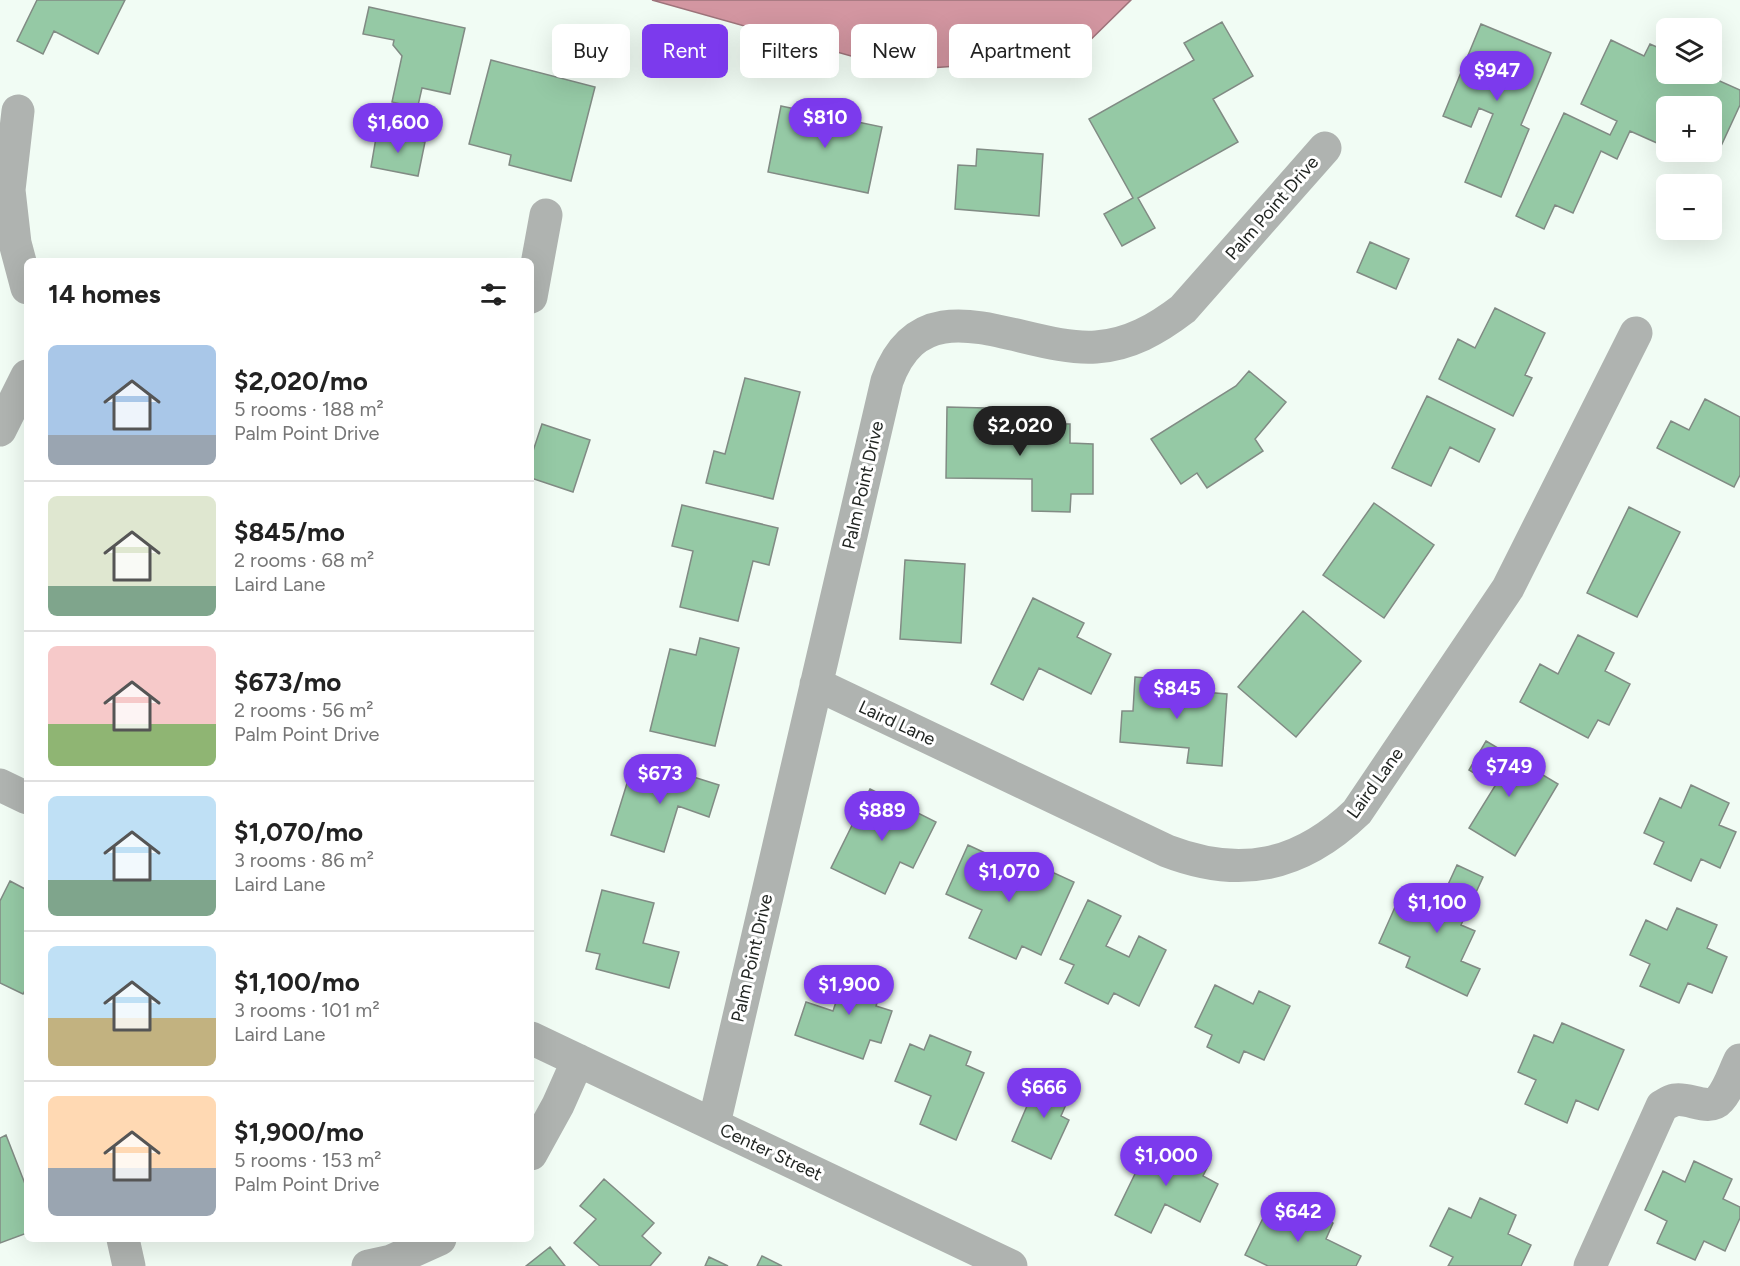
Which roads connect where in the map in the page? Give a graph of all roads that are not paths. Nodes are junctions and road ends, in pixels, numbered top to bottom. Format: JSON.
{"nodes":[{"id":1,"x":18,"y":111,"type":"dead end"},
{"id":2,"x":1325,"y":148,"type":"dead end"},
{"id":3,"x":546,"y":215,"type":"dead end"},
{"id":4,"x":24,"y":277,"type":"edge"},
{"id":5,"x":534,"y":281,"type":"edge"},
{"id":6,"x":1636,"y":333,"type":"dead end"},
{"id":7,"x":24,"y":382,"type":"edge"},
{"id":8,"x":0,"y":430,"type":"edge"},
{"id":9,"x":816,"y":684,"type":"junction"},
{"id":10,"x":0,"y":785,"type":"edge"},
{"id":11,"x":24,"y":797,"type":"edge"},
{"id":12,"x":534,"y":1039,"type":"edge"},
{"id":13,"x":578,"y":1060,"type":"junction"},
{"id":14,"x":1740,"y":1060,"type":"edge"},
{"id":15,"x":714,"y":1124,"type":"junction"},
{"id":16,"x":534,"y":1149,"type":"edge"},
{"id":17,"x":124,"y":1242,"type":"edge"},
{"id":18,"x":433,"y":1242,"type":"edge"},
{"id":19,"x":129,"y":1266,"type":"edge"},
{"id":20,"x":368,"y":1266,"type":"edge"},
{"id":21,"x":1011,"y":1266,"type":"edge"},
{"id":22,"x":1590,"y":1266,"type":"edge"}],
"edges":[{"from":1,"to":4,"type":"street"},
{"from":2,"to":9,"type":"street","name":"Palm Point Drive"},
{"from":3,"to":5,"type":"street"},
{"from":6,"to":9,"type":"street","name":"Laird Lane"},
{"from":7,"to":8,"type":"street"},
{"from":9,"to":15,"type":"street","name":"Palm Point Drive"},
{"from":10,"to":11,"type":"street"},
{"from":12,"to":13,"type":"street","name":"Center Street"},
{"from":13,"to":15,"type":"street","name":"Center Street"},
{"from":13,"to":16,"type":"street"},
{"from":14,"to":22,"type":"street"},
{"from":15,"to":21,"type":"street","name":"Center Street"},
{"from":17,"to":19,"type":"street"},
{"from":18,"to":20,"type":"street"}]}
